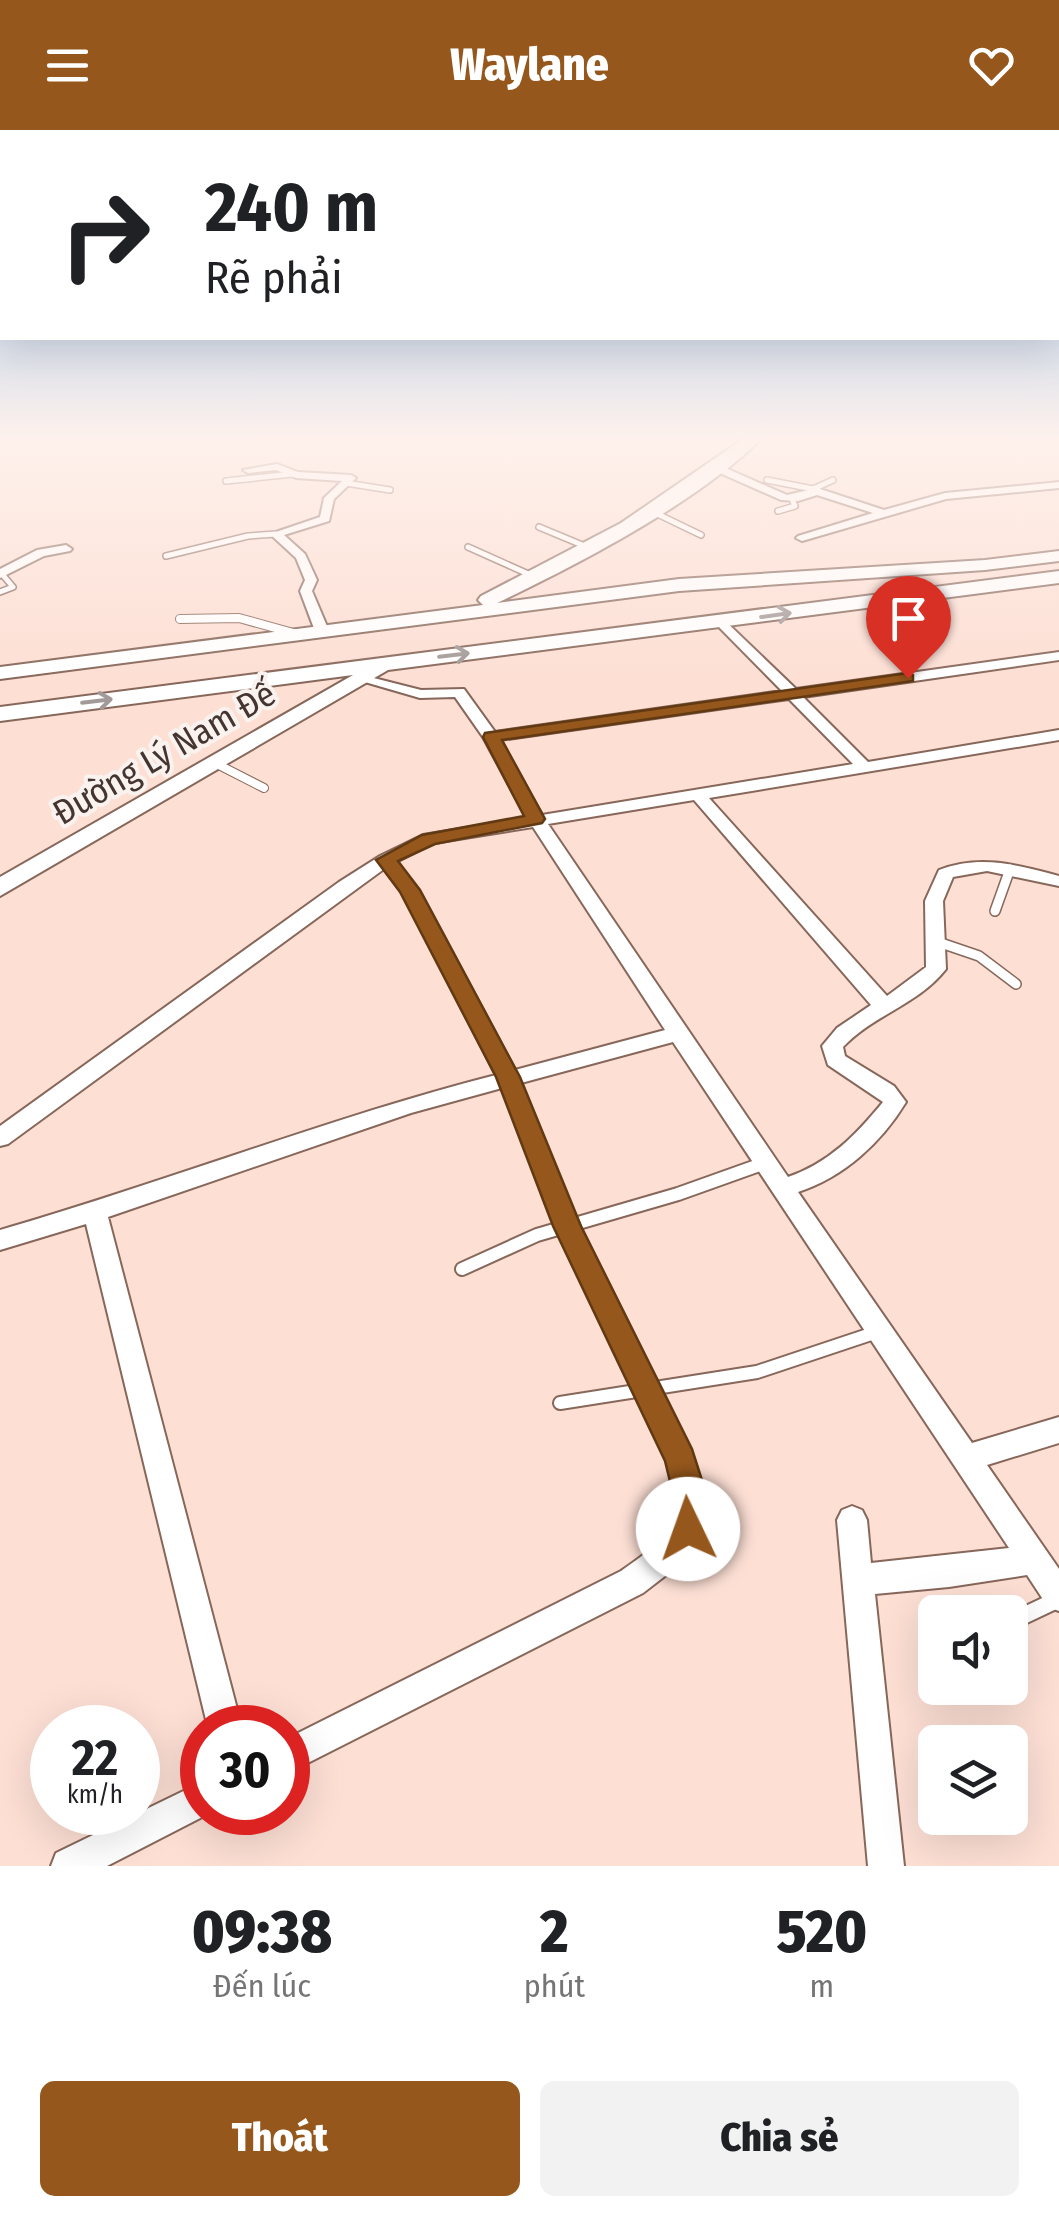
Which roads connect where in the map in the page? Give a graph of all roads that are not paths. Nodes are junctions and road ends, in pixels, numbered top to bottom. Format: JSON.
{"nodes":[{"id":1,"x":325,"y":518,"type":"edge"},
{"id":2,"x":639,"y":518,"type":"edge"},
{"id":3,"x":666,"y":518,"type":"edge"},
{"id":4,"x":871,"y":518,"type":"edge"},
{"id":5,"x":539,"y":527,"type":"dead end"},
{"id":6,"x":276,"y":534,"type":"junction"},
{"id":7,"x":702,"y":535,"type":"dead end"},
{"id":8,"x":802,"y":538,"type":"dead end"},
{"id":9,"x":468,"y":547,"type":"dead end"},
{"id":10,"x":66,"y":549,"type":"dead end"},
{"id":11,"x":166,"y":556,"type":"dead end"},
{"id":12,"x":1059,"y":556,"type":"edge"},
{"id":13,"x":580,"y":564,"type":"junction"},
{"id":14,"x":1,"y":574,"type":"edge"},
{"id":15,"x":1059,"y":577,"type":"edge"},
{"id":16,"x":537,"y":578,"type":"junction"},
{"id":17,"x":703,"y":583,"type":"junction"},
{"id":18,"x":0,"y":592,"type":"edge"},
{"id":19,"x":625,"y":592,"type":"junction"},
{"id":20,"x":458,"y":614,"type":"junction"},
{"id":21,"x":180,"y":619,"type":"dead end"},
{"id":22,"x":732,"y":620,"type":"junction"},
{"id":23,"x":322,"y":631,"type":"junction"},
{"id":24,"x":298,"y":634,"type":"junction"},
{"id":25,"x":230,"y":643,"type":"junction"},
{"id":26,"x":1059,"y":656,"type":"edge"},
{"id":27,"x":390,"y":663,"type":"junction"},
{"id":28,"x":0,"y":673,"type":"edge"},
{"id":29,"x":280,"y":677,"type":"junction"},
{"id":30,"x":362,"y":677,"type":"junction"},
{"id":31,"x":242,"y":682,"type":"junction"},
{"id":32,"x":794,"y":694,"type":"junction"},
{"id":33,"x":310,"y":710,"type":"junction"},
{"id":34,"x":0,"y":714,"type":"edge"},
{"id":35,"x":1059,"y":735,"type":"edge"},
{"id":36,"x":491,"y":737,"type":"junction"},
{"id":37,"x":216,"y":763,"type":"junction"},
{"id":38,"x":862,"y":765,"type":"junction"},
{"id":39,"x":264,"y":788,"type":"dead end"},
{"id":40,"x":696,"y":793,"type":"junction"},
{"id":41,"x":536,"y":819,"type":"junction"},
{"id":42,"x":386,"y":860,"type":"junction"},
{"id":43,"x":1010,"y":869,"type":"junction"},
{"id":44,"x":1059,"y":881,"type":"edge"},
{"id":45,"x":0,"y":888,"type":"edge"},
{"id":46,"x":995,"y":912,"type":"dead end"},
{"id":47,"x":935,"y":942,"type":"junction"},
{"id":48,"x":1016,"y":984,"type":"dead end"},
{"id":49,"x":882,"y":1004,"type":"junction"},
{"id":50,"x":678,"y":1034,"type":"junction"},
{"id":51,"x":508,"y":1077,"type":"junction"},
{"id":52,"x":0,"y":1138,"type":"edge"},
{"id":53,"x":765,"y":1163,"type":"junction"},
{"id":54,"x":783,"y":1188,"type":"junction"},
{"id":55,"x":95,"y":1212,"type":"junction"},
{"id":56,"x":567,"y":1226,"type":"junction"},
{"id":57,"x":0,"y":1240,"type":"edge"},
{"id":58,"x":462,"y":1269,"type":"dead end"},
{"id":59,"x":880,"y":1331,"type":"junction"},
{"id":60,"x":646,"y":1389,"type":"junction"},
{"id":61,"x":560,"y":1402,"type":"dead end"},
{"id":62,"x":1059,"y":1430,"type":"edge"},
{"id":63,"x":967,"y":1458,"type":"junction"},
{"id":64,"x":852,"y":1520,"type":"dead end"},
{"id":65,"x":1034,"y":1559,"type":"junction"},
{"id":66,"x":857,"y":1580,"type":"junction"},
{"id":67,"x":1059,"y":1598,"type":"edge"},
{"id":68,"x":1028,"y":1614,"type":"edge"},
{"id":69,"x":219,"y":1705,"type":"edge"},
{"id":70,"x":310,"y":1745,"type":"edge"},
{"id":71,"x":180,"y":1810,"type":"edge"},
{"id":72,"x":70,"y":1866,"type":"edge"},
{"id":73,"x":886,"y":1866,"type":"edge"}],
"edges":[{"from":1,"to":6,"type":"street"},
{"from":2,"to":13,"type":"street"},
{"from":3,"to":7,"type":"lane"},
{"from":4,"to":8,"type":"street"},
{"from":5,"to":13,"type":"lane"},
{"from":6,"to":11,"type":"lane"},
{"from":6,"to":23,"type":"street"},
{"from":9,"to":16,"type":"lane"},
{"from":10,"to":14,"type":"street"},
{"from":12,"to":17,"type":"street"},
{"from":13,"to":16,"type":"street"},
{"from":13,"to":19,"type":"street"},
{"from":14,"to":18,"type":"lane"},
{"from":22,"to":15,"type":"street","one_way":true},
{"from":16,"to":20,"type":"street"},
{"from":17,"to":19,"type":"street"},
{"from":17,"to":22,"type":"street"},
{"from":19,"to":20,"type":"street"},
{"from":20,"to":23,"type":"street"},
{"from":21,"to":24,"type":"lane"},
{"from":27,"to":22,"type":"street","one_way":true},
{"from":22,"to":32,"type":"street"},
{"from":23,"to":24,"type":"street"},
{"from":24,"to":25,"type":"street"},
{"from":25,"to":28,"type":"street"},
{"from":25,"to":31,"type":"street"},
{"from":26,"to":32,"type":"street"},
{"from":27,"to":29,"type":"street"},
{"from":27,"to":30,"type":"street","name":"Đường Lý Nam Đế"},
{"from":29,"to":31,"type":"street"},
{"from":29,"to":33,"type":"street","name":"Đường Lý Nam Đế"},
{"from":30,"to":33,"type":"street","name":"Đường Lý Nam Đế"},
{"from":30,"to":36,"type":"street"},
{"from":34,"to":31,"type":"street","one_way":true},
{"from":32,"to":36,"type":"street"},
{"from":32,"to":38,"type":"street"},
{"from":33,"to":37,"type":"street","name":"Đường Lý Nam Đế"},
{"from":35,"to":38,"type":"street"},
{"from":36,"to":41,"type":"street"},
{"from":37,"to":39,"type":"lane"},
{"from":37,"to":45,"type":"street","name":"Đường Lý Nam Đế"},
{"from":38,"to":40,"type":"street"},
{"from":40,"to":41,"type":"street"},
{"from":40,"to":49,"type":"street"},
{"from":41,"to":42,"type":"street"},
{"from":41,"to":50,"type":"street"},
{"from":42,"to":51,"type":"street"},
{"from":42,"to":52,"type":"street"},
{"from":43,"to":44,"type":"street"},
{"from":43,"to":46,"type":"lane"},
{"from":43,"to":47,"type":"street"},
{"from":47,"to":48,"type":"lane"},
{"from":47,"to":49,"type":"street"},
{"from":49,"to":54,"type":"street"},
{"from":50,"to":51,"type":"street"},
{"from":50,"to":53,"type":"street"},
{"from":51,"to":55,"type":"street"},
{"from":51,"to":56,"type":"street"},
{"from":53,"to":54,"type":"street"},
{"from":53,"to":56,"type":"lane"},
{"from":54,"to":59,"type":"street"},
{"from":55,"to":57,"type":"street"},
{"from":55,"to":69,"type":"street"},
{"from":56,"to":58,"type":"lane"},
{"from":56,"to":60,"type":"street"},
{"from":59,"to":60,"type":"lane"},
{"from":59,"to":63,"type":"street"},
{"from":60,"to":61,"type":"lane"},
{"from":60,"to":70,"type":"street"},
{"from":62,"to":63,"type":"street"},
{"from":63,"to":65,"type":"street"},
{"from":64,"to":66,"type":"street"},
{"from":65,"to":66,"type":"street"},
{"from":65,"to":67,"type":"street"},
{"from":66,"to":73,"type":"street"},
{"from":67,"to":68,"type":"lane"},
{"from":71,"to":72,"type":"street"}]}
